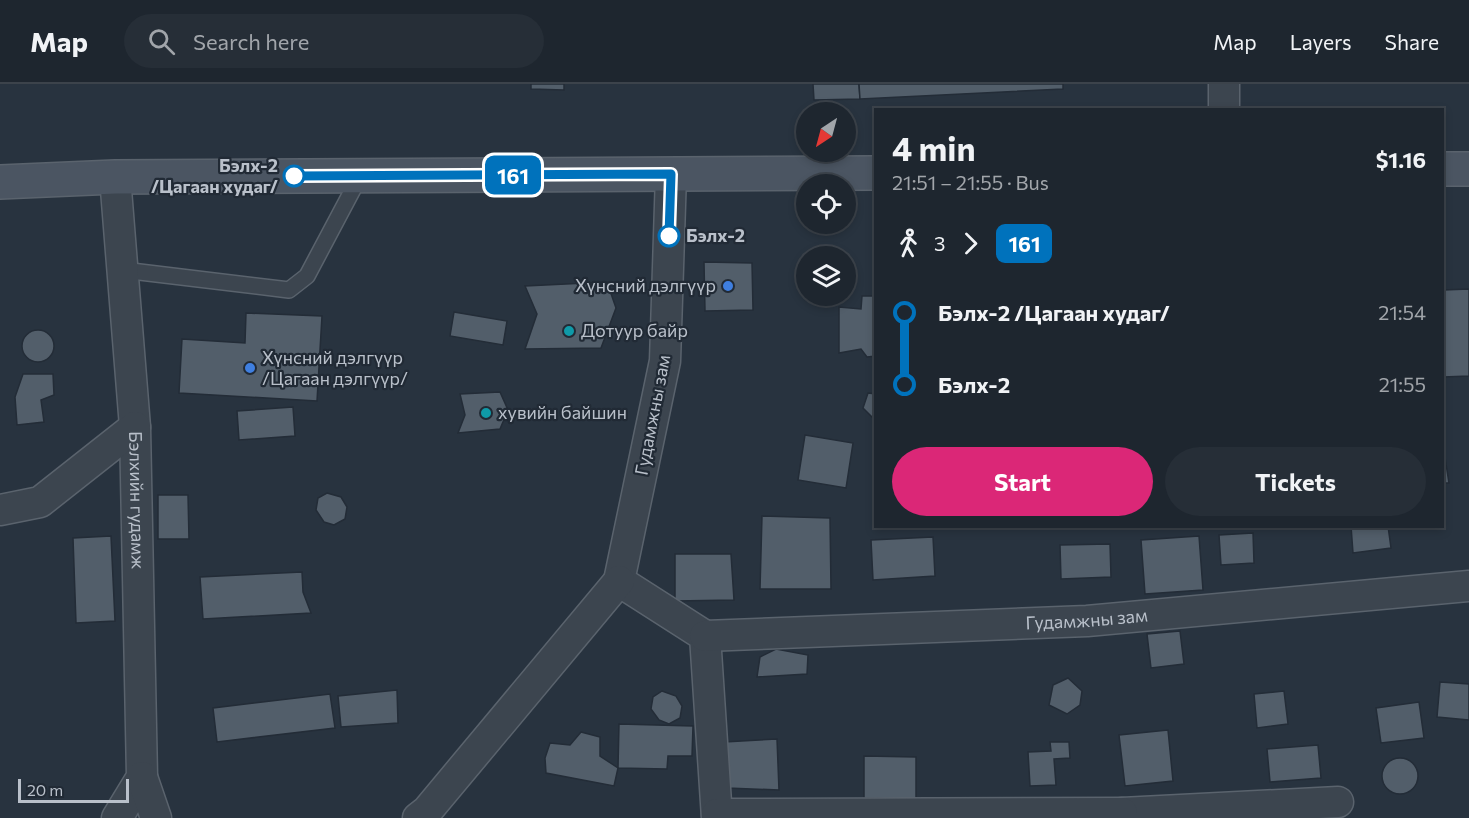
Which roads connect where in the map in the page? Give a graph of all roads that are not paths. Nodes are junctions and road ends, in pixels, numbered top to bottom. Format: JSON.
{"nodes":[{"id":1,"x":1224,"y":84,"type":"edge"},
{"id":2,"x":1224,"y":108,"type":"edge"},
{"id":3,"x":1444,"y":169,"type":"edge"},
{"id":4,"x":1469,"y":169,"type":"edge"},
{"id":5,"x":874,"y":173,"type":"edge"},
{"id":6,"x":671,"y":174,"type":"junction"},
{"id":7,"x":360,"y":176,"type":"junction"},
{"id":8,"x":116,"y":177,"type":"junction"},
{"id":9,"x":0,"y":182,"type":"edge"},
{"id":10,"x":123,"y":270,"type":"junction"},
{"id":11,"x":135,"y":427,"type":"junction"},
{"id":12,"x":0,"y":510,"type":"edge"},
{"id":13,"x":619,"y":582,"type":"junction"},
{"id":14,"x":1469,"y":586,"type":"edge"},
{"id":15,"x":705,"y":636,"type":"junction"},
{"id":16,"x":142,"y":777,"type":"junction"},
{"id":17,"x":1338,"y":802,"type":"dead end"},
{"id":18,"x":717,"y":816,"type":"edge"},
{"id":19,"x":1122,"y":816,"type":"edge"},
{"id":20,"x":117,"y":818,"type":"edge"},
{"id":21,"x":156,"y":818,"type":"edge"},
{"id":22,"x":418,"y":818,"type":"edge"}],
"edges":[{"from":1,"to":2,"type":"street"},
{"from":3,"to":4,"type":"main road"},
{"from":5,"to":6,"type":"main road"},
{"from":6,"to":7,"type":"main road"},
{"from":6,"to":13,"type":"street","name":"Гудамжны зам"},
{"from":7,"to":8,"type":"main road"},
{"from":7,"to":10,"type":"lane"},
{"from":8,"to":9,"type":"main road"},
{"from":8,"to":10,"type":"street","name":"Бэлхийн гудамж"},
{"from":10,"to":11,"type":"street","name":"Бэлхийн гудамж"},
{"from":11,"to":12,"type":"street"},
{"from":11,"to":16,"type":"street","name":"Бэлхийн гудамж"},
{"from":13,"to":15,"type":"street"},
{"from":13,"to":22,"type":"street","name":"Гудамжны зам"},
{"from":14,"to":15,"type":"street","name":"Гудамжны зам"},
{"from":15,"to":18,"type":"street"},
{"from":16,"to":20,"type":"street"},
{"from":16,"to":21,"type":"street"},
{"from":17,"to":19,"type":"street"},
{"from":18,"to":19,"type":"street"}]}
